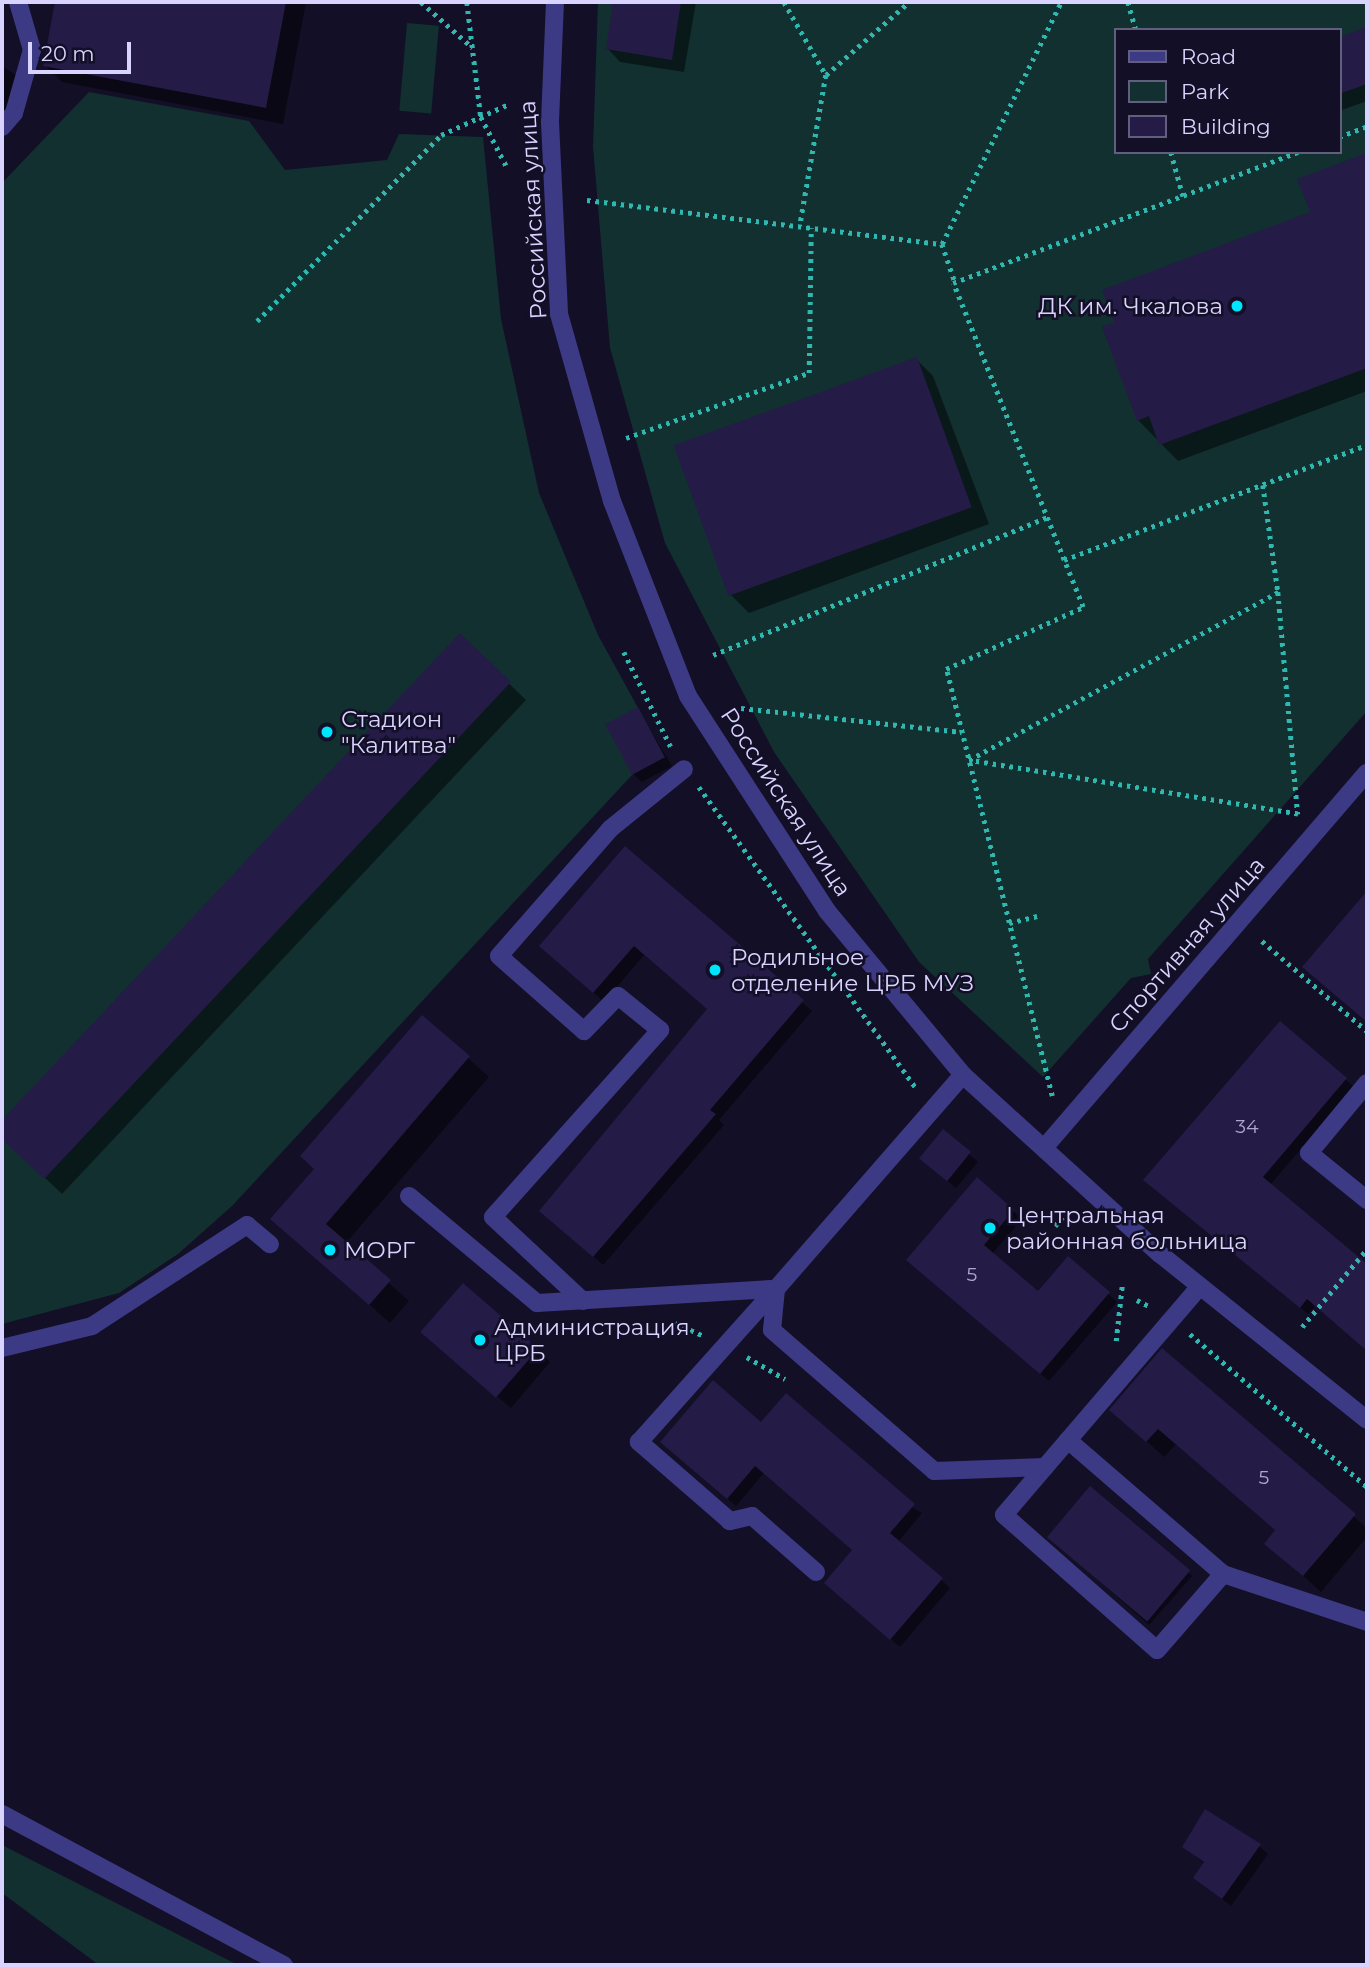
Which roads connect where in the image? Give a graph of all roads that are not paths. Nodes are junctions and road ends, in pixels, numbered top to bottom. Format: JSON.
{"nodes":[{"id":1,"x":18,"y":2,"type":"edge"},
{"id":2,"x":555,"y":2,"type":"edge"},
{"id":3,"x":2,"y":127,"type":"edge"},
{"id":4,"x":684,"y":769,"type":"road end"},
{"id":5,"x":1367,"y":773,"type":"edge"},
{"id":6,"x":962,"y":1075,"type":"junction"},
{"id":7,"x":1367,"y":1083,"type":"edge"},
{"id":8,"x":1044,"y":1148,"type":"junction"},
{"id":9,"x":409,"y":1196,"type":"dead end"},
{"id":10,"x":1367,"y":1200,"type":"edge"},
{"id":11,"x":270,"y":1244,"type":"dead end"},
{"id":12,"x":1200,"y":1286,"type":"junction"},
{"id":13,"x":776,"y":1289,"type":"junction"},
{"id":14,"x":583,"y":1301,"type":"junction"},
{"id":15,"x":2,"y":1348,"type":"edge"},
{"id":16,"x":1367,"y":1420,"type":"edge"},
{"id":17,"x":1068,"y":1440,"type":"junction"},
{"id":18,"x":1045,"y":1467,"type":"junction"},
{"id":19,"x":816,"y":1572,"type":"dead end"},
{"id":20,"x":1223,"y":1574,"type":"junction"},
{"id":21,"x":1367,"y":1622,"type":"edge"},
{"id":22,"x":2,"y":1814,"type":"edge"},
{"id":23,"x":284,"y":1965,"type":"edge"}],
"edges":[{"from":1,"to":3,"type":"street"},
{"from":2,"to":6,"type":"street","name":"Российская улица"},
{"from":4,"to":14,"type":"street"},
{"from":5,"to":8,"type":"street","name":"Спортивная улица"},
{"from":6,"to":8,"type":"street","name":"Российская улица"},
{"from":6,"to":13,"type":"street"},
{"from":7,"to":10,"type":"street"},
{"from":8,"to":12,"type":"street","name":"Российская улица"},
{"from":9,"to":14,"type":"street"},
{"from":11,"to":15,"type":"street"},
{"from":12,"to":16,"type":"street","name":"Российская улица"},
{"from":12,"to":17,"type":"street"},
{"from":13,"to":14,"type":"street"},
{"from":13,"to":18,"type":"street"},
{"from":13,"to":19,"type":"street"},
{"from":17,"to":18,"type":"street"},
{"from":17,"to":20,"type":"street"},
{"from":18,"to":20,"type":"street"},
{"from":20,"to":21,"type":"street"},
{"from":22,"to":23,"type":"street"}]}
